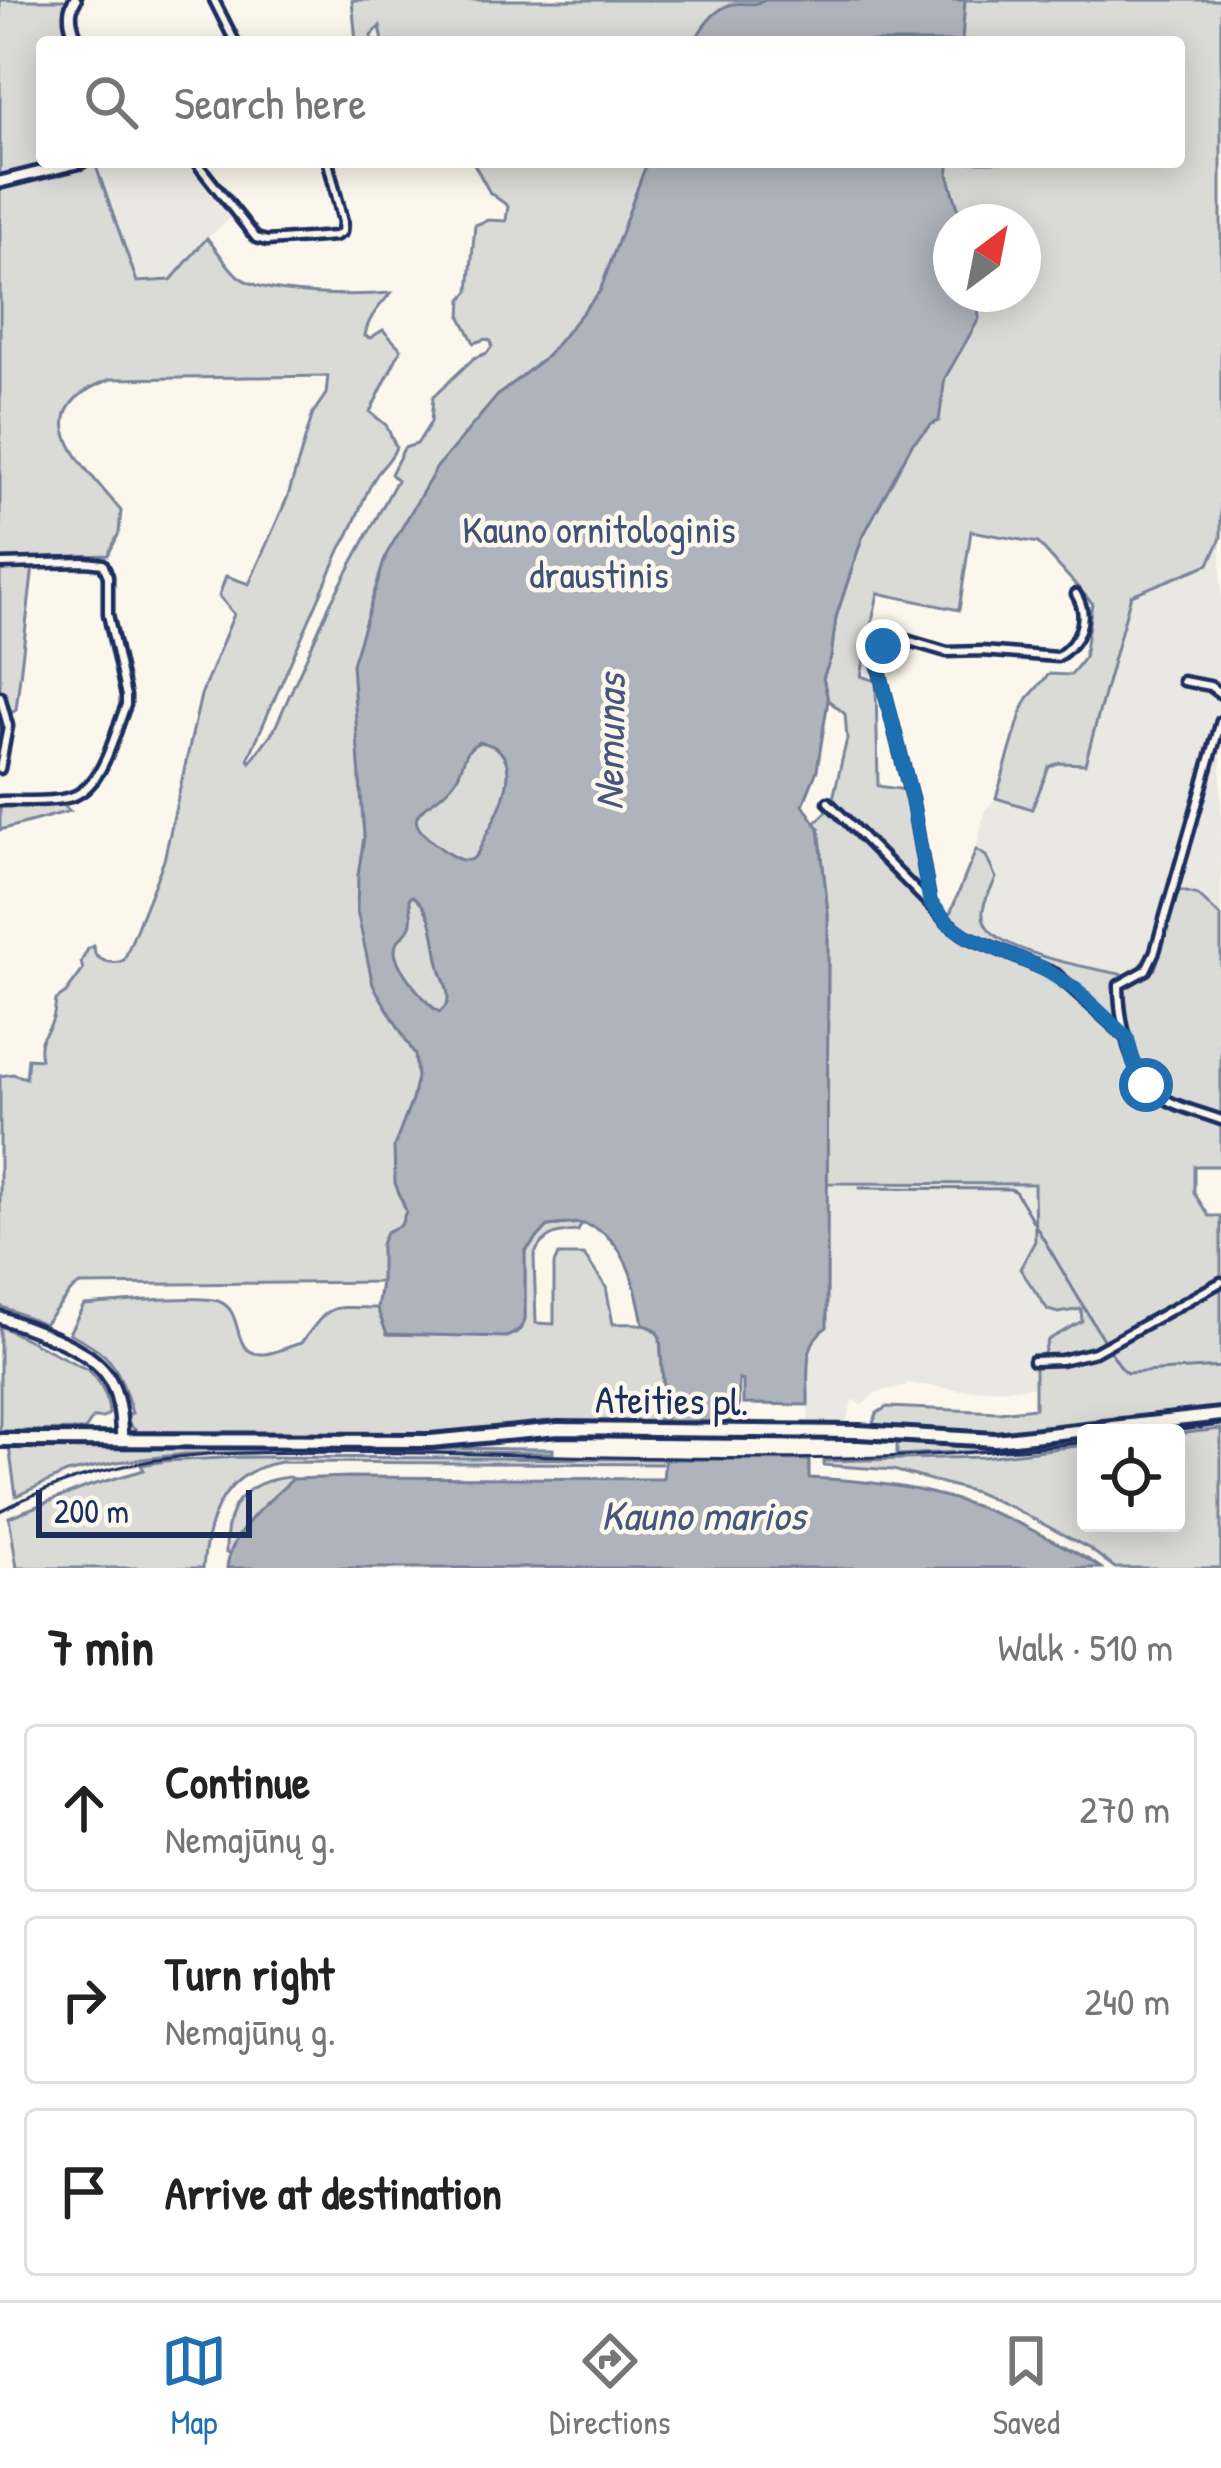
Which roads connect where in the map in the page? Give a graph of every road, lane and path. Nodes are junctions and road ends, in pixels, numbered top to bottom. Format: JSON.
{"nodes":[{"id":1,"x":214,"y":0,"type":"edge"},
{"id":2,"x":72,"y":5,"type":"edge"},
{"id":3,"x":76,"y":36,"type":"edge"},
{"id":4,"x":232,"y":36,"type":"edge"},
{"id":5,"x":57,"y":168,"type":"edge"},
{"id":6,"x":201,"y":168,"type":"edge"},
{"id":7,"x":330,"y":168,"type":"edge"},
{"id":8,"x":0,"y":182,"type":"edge"},
{"id":9,"x":0,"y":563,"type":"edge"},
{"id":10,"x":1076,"y":594,"type":"dead end"},
{"id":11,"x":1183,"y":681,"type":"dead end"},
{"id":12,"x":1221,"y":694,"type":"edge"},
{"id":13,"x":0,"y":696,"type":"edge"},
{"id":14,"x":1221,"y":721,"type":"edge"},
{"id":15,"x":0,"y":769,"type":"edge"},
{"id":16,"x":0,"y":801,"type":"edge"},
{"id":17,"x":828,"y":802,"type":"dead end"},
{"id":18,"x":930,"y":902,"type":"junction"},
{"id":19,"x":1127,"y":1038,"type":"junction"},
{"id":20,"x":1221,"y":1120,"type":"edge"},
{"id":21,"x":1221,"y":1282,"type":"edge"},
{"id":22,"x":0,"y":1317,"type":"edge"},
{"id":23,"x":1033,"y":1360,"type":"dead end"},
{"id":24,"x":1221,"y":1415,"type":"edge"},
{"id":25,"x":0,"y":1440,"type":"edge"},
{"id":26,"x":122,"y":1440,"type":"junction"}],
"edges":[{"from":1,"to":4,"type":"street"},
{"from":2,"to":3,"type":"main road"},
{"from":5,"to":8,"type":"main road"},
{"from":6,"to":7,"type":"street"},
{"from":9,"to":16,"type":"street"},
{"from":10,"to":18,"type":"street"},
{"from":11,"to":12,"type":"street"},
{"from":13,"to":15,"type":"street"},
{"from":14,"to":19,"type":"street"},
{"from":17,"to":18,"type":"street"},
{"from":18,"to":19,"type":"street"},
{"from":19,"to":20,"type":"street"},
{"from":21,"to":23,"type":"street"},
{"from":22,"to":26,"type":"main road"},
{"from":24,"to":26,"type":"main road","name":"Ateities pl."},
{"from":25,"to":26,"type":"main road","name":"Ateities pl."}]}
